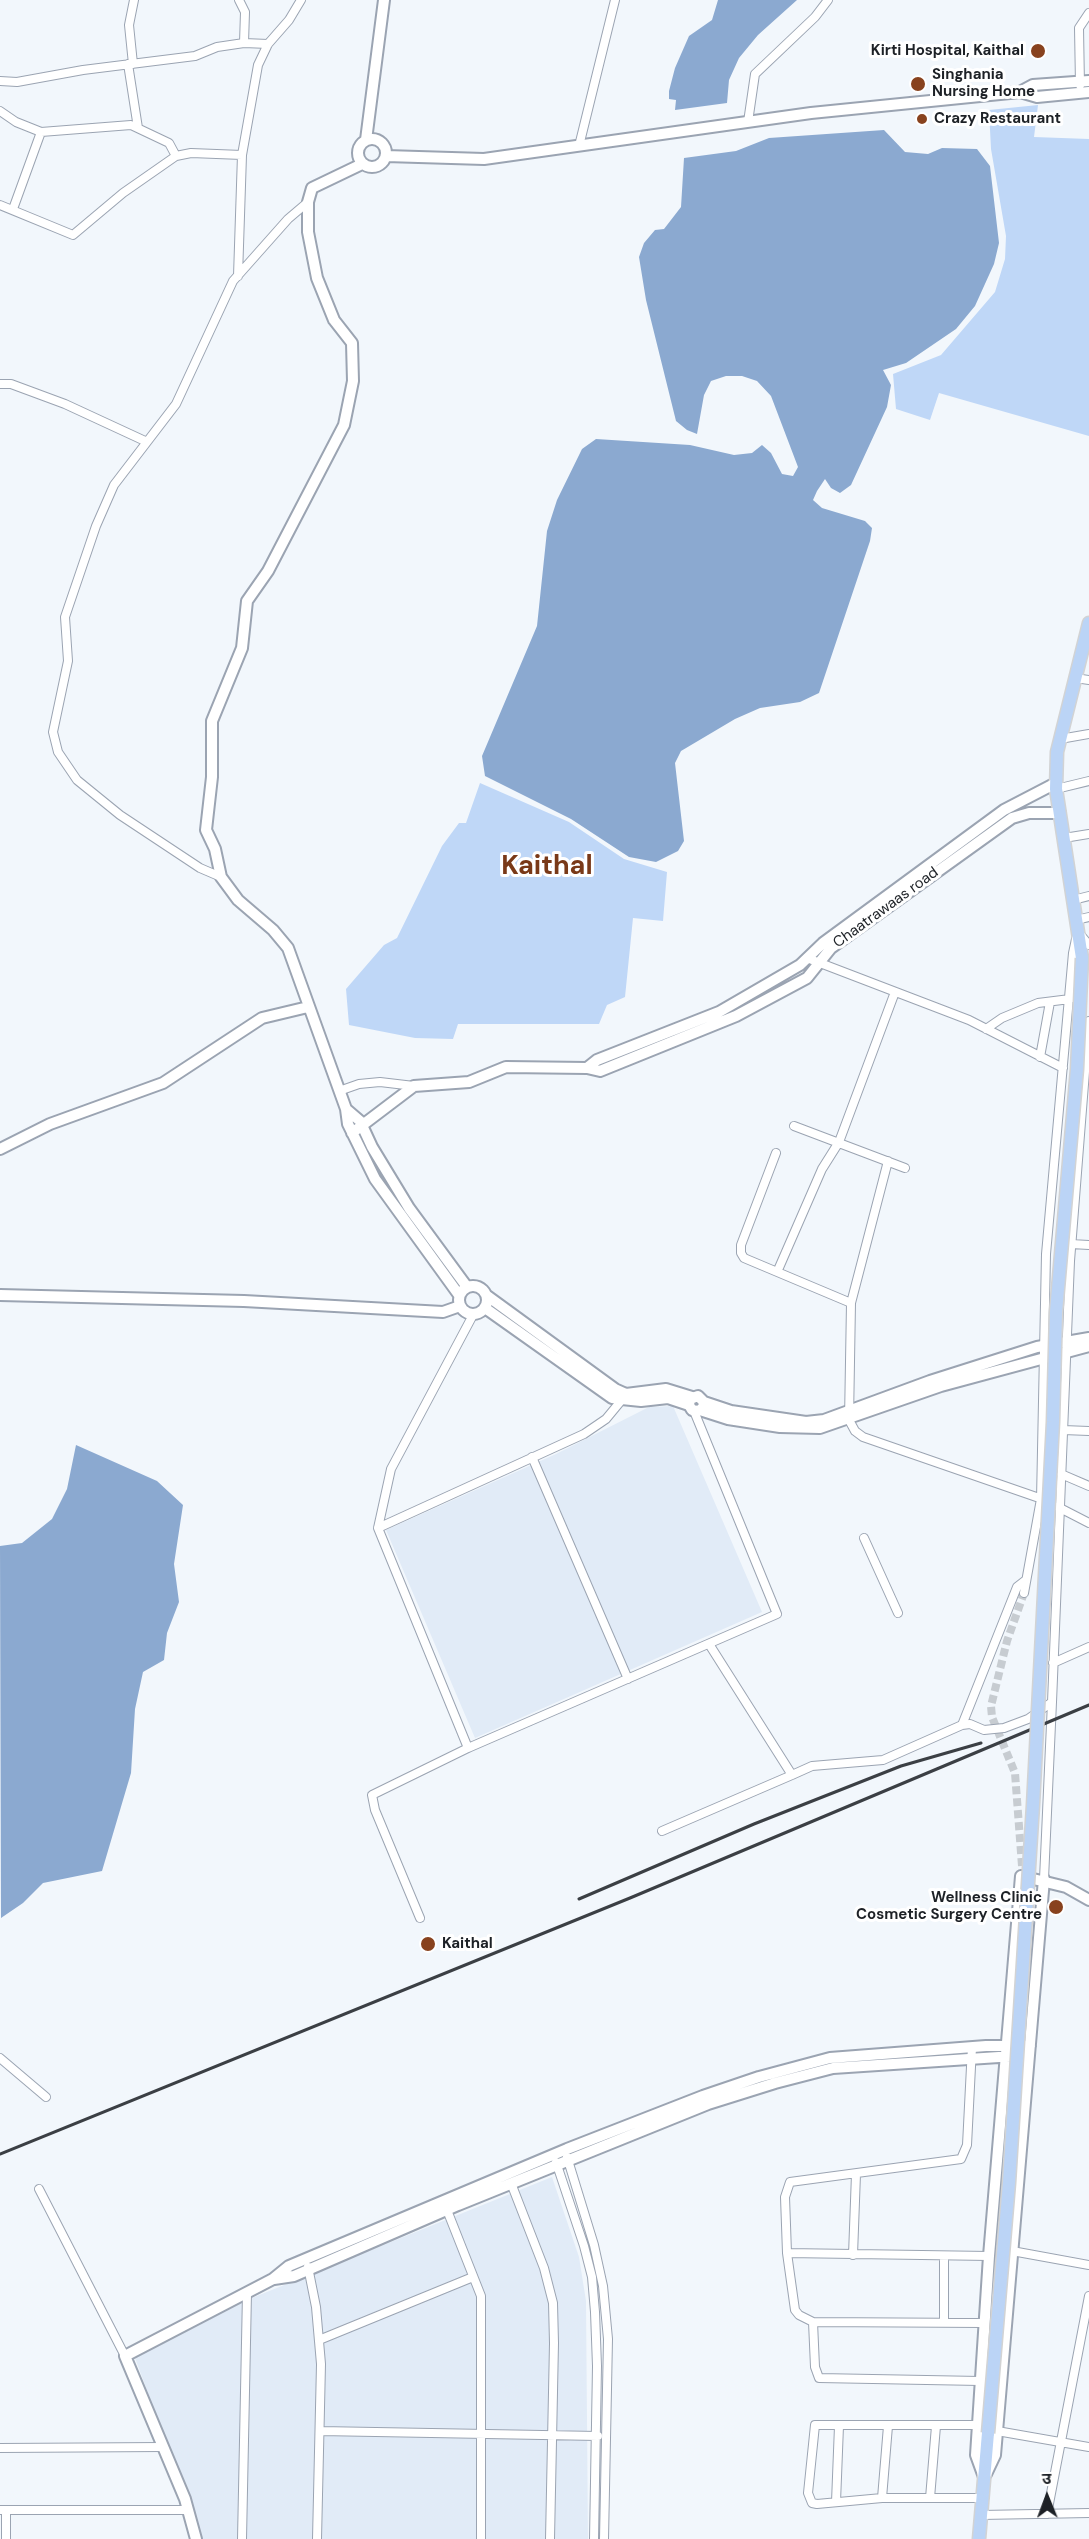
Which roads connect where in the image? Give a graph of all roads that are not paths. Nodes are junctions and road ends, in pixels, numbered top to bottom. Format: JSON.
{"nodes":[{"id":1,"x":134,"y":0,"type":"edge"},
{"id":2,"x":239,"y":0,"type":"edge"},
{"id":3,"x":301,"y":0,"type":"edge"},
{"id":4,"x":384,"y":0,"type":"edge"},
{"id":5,"x":615,"y":0,"type":"edge"},
{"id":6,"x":828,"y":0,"type":"edge"},
{"id":7,"x":1089,"y":13,"type":"edge"},
{"id":8,"x":244,"y":42,"type":"junction"},
{"id":9,"x":268,"y":44,"type":"junction"},
{"id":10,"x":130,"y":64,"type":"junction"},
{"id":11,"x":0,"y":81,"type":"edge"},
{"id":12,"x":1085,"y":87,"type":"edge"},
{"id":13,"x":0,"y":111,"type":"edge"},
{"id":14,"x":748,"y":122,"type":"junction"},
{"id":15,"x":138,"y":128,"type":"junction"},
{"id":16,"x":41,"y":132,"type":"junction"},
{"id":17,"x":366,"y":140,"type":"junction"},
{"id":18,"x":579,"y":146,"type":"junction"},
{"id":19,"x":242,"y":155,"type":"junction"},
{"id":20,"x":176,"y":156,"type":"junction"},
{"id":21,"x":386,"y":156,"type":"junction"},
{"id":22,"x":362,"y":164,"type":"junction"},
{"id":23,"x":308,"y":202,"type":"junction"},
{"id":24,"x":0,"y":205,"type":"edge"},
{"id":25,"x":13,"y":209,"type":"junction"},
{"id":26,"x":238,"y":276,"type":"junction"},
{"id":27,"x":0,"y":384,"type":"edge"},
{"id":28,"x":145,"y":441,"type":"junction"},
{"id":29,"x":1089,"y":623,"type":"edge"},
{"id":30,"x":1087,"y":641,"type":"edge"},
{"id":31,"x":1075,"y":678,"type":"junction"},
{"id":32,"x":1089,"y":680,"type":"edge"},
{"id":33,"x":1089,"y":734,"type":"edge"},
{"id":34,"x":1060,"y":739,"type":"junction"},
{"id":35,"x":1089,"y":780,"type":"edge"},
{"id":36,"x":1056,"y":786,"type":"junction"},
{"id":37,"x":1060,"y":813,"type":"junction"},
{"id":38,"x":1089,"y":834,"type":"edge"},
{"id":39,"x":1064,"y":838,"type":"junction"},
{"id":40,"x":220,"y":878,"type":"junction"},
{"id":41,"x":1089,"y":896,"type":"edge"},
{"id":42,"x":1073,"y":900,"type":"junction"},
{"id":43,"x":1081,"y":923,"type":"edge"},
{"id":44,"x":1089,"y":943,"type":"edge"},
{"id":45,"x":807,"y":958,"type":"junction"},
{"id":46,"x":820,"y":963,"type":"junction"},
{"id":47,"x":895,"y":992,"type":"junction"},
{"id":48,"x":1070,"y":999,"type":"junction"},
{"id":49,"x":1050,"y":1002,"type":"junction"},
{"id":50,"x":308,"y":1007,"type":"junction"},
{"id":51,"x":1089,"y":1021,"type":"edge"},
{"id":52,"x":986,"y":1029,"type":"junction"},
{"id":53,"x":1040,"y":1058,"type":"junction"},
{"id":54,"x":586,"y":1068,"type":"junction"},
{"id":55,"x":1063,"y":1068,"type":"junction"},
{"id":56,"x":1086,"y":1081,"type":"edge"},
{"id":57,"x":414,"y":1086,"type":"junction"},
{"id":58,"x":339,"y":1091,"type":"junction"},
{"id":59,"x":346,"y":1109,"type":"junction"},
{"id":60,"x":794,"y":1126,"type":"dead end"},
{"id":61,"x":363,"y":1127,"type":"junction"},
{"id":62,"x":352,"y":1134,"type":"junction"},
{"id":63,"x":839,"y":1142,"type":"junction"},
{"id":64,"x":0,"y":1149,"type":"edge"},
{"id":65,"x":776,"y":1153,"type":"dead end"},
{"id":66,"x":888,"y":1161,"type":"junction"},
{"id":67,"x":905,"y":1168,"type":"dead end"},
{"id":68,"x":1071,"y":1244,"type":"junction"},
{"id":69,"x":1089,"y":1245,"type":"edge"},
{"id":70,"x":778,"y":1270,"type":"junction"},
{"id":71,"x":0,"y":1295,"type":"edge"},
{"id":72,"x":486,"y":1295,"type":"junction"},
{"id":73,"x":462,"y":1296,"type":"junction"},
{"id":74,"x":850,"y":1303,"type":"junction"},
{"id":75,"x":485,"y":1308,"type":"junction"},
{"id":76,"x":473,"y":1315,"type":"junction"},
{"id":77,"x":1089,"y":1338,"type":"edge"},
{"id":78,"x":1066,"y":1346,"type":"junction"},
{"id":79,"x":1089,"y":1346,"type":"edge"},
{"id":80,"x":1044,"y":1352,"type":"junction"},
{"id":81,"x":624,"y":1397,"type":"junction"},
{"id":82,"x":696,"y":1405,"type":"junction"},
{"id":83,"x":849,"y":1415,"type":"junction"},
{"id":84,"x":1063,"y":1430,"type":"junction"},
{"id":85,"x":1089,"y":1431,"type":"edge"},
{"id":86,"x":532,"y":1457,"type":"junction"},
{"id":87,"x":1061,"y":1474,"type":"junction"},
{"id":88,"x":1089,"y":1485,"type":"edge"},
{"id":89,"x":1041,"y":1499,"type":"junction"},
{"id":90,"x":1060,"y":1509,"type":"junction"},
{"id":91,"x":1089,"y":1523,"type":"edge"},
{"id":92,"x":378,"y":1528,"type":"junction"},
{"id":93,"x":864,"y":1538,"type":"dead end"},
{"id":94,"x":1026,"y":1580,"type":"junction"},
{"id":95,"x":1024,"y":1593,"type":"tunnel mouth"},
{"id":96,"x":898,"y":1613,"type":"dead end"},
{"id":97,"x":709,"y":1644,"type":"junction"},
{"id":98,"x":1089,"y":1647,"type":"edge"},
{"id":99,"x":1053,"y":1663,"type":"junction"},
{"id":100,"x":628,"y":1679,"type":"junction"},
{"id":101,"x":1052,"y":1702,"type":"junction"},
{"id":102,"x":962,"y":1725,"type":"junction"},
{"id":103,"x":468,"y":1748,"type":"junction"},
{"id":104,"x":792,"y":1775,"type":"junction"},
{"id":105,"x":662,"y":1831,"type":"dead end"},
{"id":106,"x":1044,"y":1879,"type":"junction"},
{"id":107,"x":1089,"y":1900,"type":"edge"},
{"id":108,"x":420,"y":1918,"type":"dead end"},
{"id":109,"x":1030,"y":2050,"type":"junction"},
{"id":110,"x":1007,"y":2051,"type":"junction"},
{"id":111,"x":972,"y":2052,"type":"junction"},
{"id":112,"x":0,"y":2058,"type":"edge"},
{"id":113,"x":46,"y":2097,"type":"dead end"},
{"id":114,"x":566,"y":2155,"type":"junction"},
{"id":115,"x":555,"y":2160,"type":"junction"},
{"id":116,"x":856,"y":2174,"type":"junction"},
{"id":117,"x":511,"y":2183,"type":"junction"},
{"id":118,"x":39,"y":2189,"type":"dead end"},
{"id":119,"x":445,"y":2206,"type":"junction"},
{"id":120,"x":1012,"y":2251,"type":"junction"},
{"id":121,"x":787,"y":2253,"type":"junction"},
{"id":122,"x":854,"y":2255,"type":"junction"},
{"id":123,"x":944,"y":2256,"type":"junction"},
{"id":124,"x":989,"y":2256,"type":"junction"},
{"id":125,"x":307,"y":2265,"type":"junction"},
{"id":126,"x":1089,"y":2265,"type":"edge"},
{"id":127,"x":473,"y":2277,"type":"junction"},
{"id":128,"x":247,"y":2293,"type":"junction"},
{"id":129,"x":1089,"y":2296,"type":"edge"},
{"id":130,"x":813,"y":2322,"type":"junction"},
{"id":131,"x":944,"y":2323,"type":"junction"},
{"id":132,"x":984,"y":2323,"type":"junction"},
{"id":133,"x":1085,"y":2337,"type":"edge"},
{"id":134,"x":319,"y":2340,"type":"junction"},
{"id":135,"x":125,"y":2356,"type":"junction"},
{"id":136,"x":980,"y":2381,"type":"junction"},
{"id":137,"x":839,"y":2426,"type":"junction"},
{"id":138,"x":888,"y":2426,"type":"junction"},
{"id":139,"x":936,"y":2426,"type":"junction"},
{"id":140,"x":988,"y":2430,"type":"junction"},
{"id":141,"x":320,"y":2431,"type":"junction"},
{"id":142,"x":481,"y":2434,"type":"junction"},
{"id":143,"x":552,"y":2436,"type":"junction"},
{"id":144,"x":596,"y":2436,"type":"junction"},
{"id":145,"x":606,"y":2437,"type":"junction"},
{"id":146,"x":1061,"y":2443,"type":"junction"},
{"id":147,"x":163,"y":2447,"type":"junction"},
{"id":148,"x":1089,"y":2447,"type":"edge"},
{"id":149,"x":0,"y":2448,"type":"edge"},
{"id":150,"x":882,"y":2498,"type":"junction"},
{"id":151,"x":930,"y":2498,"type":"junction"},
{"id":152,"x":982,"y":2498,"type":"junction"},
{"id":153,"x":836,"y":2502,"type":"junction"},
{"id":154,"x":3,"y":2510,"type":"edge"},
{"id":155,"x":188,"y":2510,"type":"junction"},
{"id":156,"x":1089,"y":2513,"type":"edge"},
{"id":157,"x":981,"y":2514,"type":"junction"},
{"id":158,"x":1047,"y":2514,"type":"junction"},
{"id":159,"x":6,"y":2539,"type":"edge"},
{"id":160,"x":196,"y":2539,"type":"edge"},
{"id":161,"x":242,"y":2539,"type":"edge"},
{"id":162,"x":317,"y":2539,"type":"edge"},
{"id":163,"x":481,"y":2539,"type":"edge"},
{"id":164,"x":550,"y":2539,"type":"edge"},
{"id":165,"x":594,"y":2539,"type":"edge"},
{"id":166,"x":604,"y":2539,"type":"edge"},
{"id":167,"x":979,"y":2539,"type":"edge"}],
"edges":[{"from":1,"to":10,"type":"street"},
{"from":2,"to":8,"type":"street"},
{"from":3,"to":9,"type":"street"},
{"from":4,"to":17,"type":"street"},
{"from":5,"to":18,"type":"street"},
{"from":6,"to":14,"type":"street"},
{"from":7,"to":12,"type":"street"},
{"from":8,"to":9,"type":"street"},
{"from":8,"to":10,"type":"street"},
{"from":9,"to":19,"type":"street"},
{"from":10,"to":11,"type":"street"},
{"from":10,"to":15,"type":"street"},
{"from":12,"to":14,"type":"street"},
{"from":13,"to":16,"type":"street"},
{"from":14,"to":18,"type":"street"},
{"from":15,"to":16,"type":"street"},
{"from":15,"to":20,"type":"street"},
{"from":16,"to":25,"type":"street"},
{"from":17,"to":21,"type":"street"},
{"from":17,"to":22,"type":"street"},
{"from":18,"to":21,"type":"street"},
{"from":19,"to":20,"type":"street"},
{"from":19,"to":26,"type":"street"},
{"from":20,"to":25,"type":"street"},
{"from":21,"to":22,"type":"street"},
{"from":22,"to":23,"type":"street"},
{"from":23,"to":26,"type":"street"},
{"from":23,"to":40,"type":"street"},
{"from":24,"to":25,"type":"street"},
{"from":26,"to":28,"type":"street"},
{"from":27,"to":28,"type":"street"},
{"from":28,"to":40,"type":"street"},
{"from":29,"to":30,"type":"main road"},
{"from":30,"to":31,"type":"main road"},
{"from":31,"to":32,"type":"street"},
{"from":31,"to":34,"type":"main road"},
{"from":33,"to":34,"type":"street"},
{"from":34,"to":36,"type":"main road"},
{"from":35,"to":36,"type":"street"},
{"from":36,"to":37,"type":"main road"},
{"from":36,"to":45,"type":"street"},
{"from":37,"to":39,"type":"main road"},
{"from":37,"to":46,"type":"street","name":"Chaatrawaas road"},
{"from":38,"to":39,"type":"street"},
{"from":39,"to":42,"type":"main road"},
{"from":40,"to":50,"type":"street"},
{"from":41,"to":42,"type":"street"},
{"from":42,"to":43,"type":"main road"},
{"from":43,"to":44,"type":"street"},
{"from":43,"to":48,"type":"street"},
{"from":43,"to":140,"type":"main road","bridge":true},
{"from":45,"to":46,"type":"street"},
{"from":45,"to":54,"type":"street"},
{"from":46,"to":47,"type":"street"},
{"from":46,"to":54,"type":"street","name":"Chaatrawaas road"},
{"from":47,"to":52,"type":"street"},
{"from":47,"to":63,"type":"street"},
{"from":48,"to":49,"type":"street"},
{"from":48,"to":55,"type":"street"},
{"from":49,"to":52,"type":"street"},
{"from":49,"to":53,"type":"street"},
{"from":50,"to":58,"type":"street"},
{"from":50,"to":64,"type":"street"},
{"from":51,"to":56,"type":"street"},
{"from":52,"to":53,"type":"street"},
{"from":53,"to":55,"type":"street"},
{"from":54,"to":57,"type":"street","name":"Chaatrawaas road"},
{"from":55,"to":80,"type":"street"},
{"from":56,"to":68,"type":"street"},
{"from":57,"to":58,"type":"street"},
{"from":57,"to":61,"type":"street"},
{"from":58,"to":59,"type":"street"},
{"from":59,"to":61,"type":"street"},
{"from":59,"to":62,"type":"street"},
{"from":60,"to":63,"type":"street"},
{"from":61,"to":62,"type":"street"},
{"from":61,"to":73,"type":"street"},
{"from":62,"to":73,"type":"street"},
{"from":63,"to":66,"type":"street"},
{"from":63,"to":70,"type":"street"},
{"from":65,"to":70,"type":"street"},
{"from":66,"to":67,"type":"street"},
{"from":66,"to":74,"type":"street"},
{"from":68,"to":69,"type":"street"},
{"from":68,"to":78,"type":"street"},
{"from":70,"to":74,"type":"street"},
{"from":71,"to":73,"type":"street"},
{"from":72,"to":73,"type":"street"},
{"from":72,"to":75,"type":"street"},
{"from":72,"to":81,"type":"street"},
{"from":73,"to":76,"type":"street"},
{"from":74,"to":83,"type":"street"},
{"from":75,"to":76,"type":"street"},
{"from":75,"to":81,"type":"street"},
{"from":76,"to":92,"type":"street"},
{"from":77,"to":78,"type":"street"},
{"from":78,"to":79,"type":"street"},
{"from":78,"to":80,"type":"street"},
{"from":78,"to":84,"type":"street"},
{"from":80,"to":83,"type":"street"},
{"from":80,"to":89,"type":"street"},
{"from":81,"to":82,"type":"street"},
{"from":81,"to":86,"type":"street"},
{"from":82,"to":83,"type":"street"},
{"from":82,"to":97,"type":"street"},
{"from":83,"to":89,"type":"street"},
{"from":84,"to":85,"type":"street"},
{"from":84,"to":87,"type":"street"},
{"from":86,"to":92,"type":"street"},
{"from":86,"to":100,"type":"street"},
{"from":87,"to":88,"type":"street"},
{"from":87,"to":90,"type":"street"},
{"from":89,"to":90,"type":"street"},
{"from":89,"to":94,"type":"street"},
{"from":90,"to":91,"type":"street"},
{"from":90,"to":99,"type":"street"},
{"from":92,"to":103,"type":"street"},
{"from":93,"to":96,"type":"street"},
{"from":94,"to":95,"type":"street"},
{"from":94,"to":102,"type":"street"},
{"from":97,"to":100,"type":"street"},
{"from":97,"to":104,"type":"street"},
{"from":98,"to":99,"type":"street"},
{"from":99,"to":101,"type":"street"},
{"from":100,"to":103,"type":"street"},
{"from":101,"to":102,"type":"street"},
{"from":101,"to":106,"type":"street"},
{"from":102,"to":104,"type":"street"},
{"from":103,"to":108,"type":"street"},
{"from":104,"to":105,"type":"street"},
{"from":106,"to":107,"type":"street"},
{"from":106,"to":109,"type":"street"},
{"from":106,"to":110,"type":"street"},
{"from":109,"to":110,"type":"street"},
{"from":109,"to":120,"type":"street"},
{"from":110,"to":111,"type":"street"},
{"from":110,"to":124,"type":"street"},
{"from":111,"to":114,"type":"street"},
{"from":111,"to":116,"type":"street"},
{"from":112,"to":113,"type":"street"},
{"from":114,"to":115,"type":"street"},
{"from":114,"to":145,"type":"street"},
{"from":115,"to":117,"type":"street"},
{"from":115,"to":119,"type":"street"},
{"from":115,"to":144,"type":"street"},
{"from":116,"to":121,"type":"street"},
{"from":116,"to":122,"type":"street"},
{"from":117,"to":119,"type":"street"},
{"from":117,"to":143,"type":"street"},
{"from":118,"to":135,"type":"street"},
{"from":119,"to":125,"type":"street"},
{"from":119,"to":127,"type":"street"},
{"from":120,"to":126,"type":"street"},
{"from":120,"to":140,"type":"street"},
{"from":121,"to":122,"type":"street"},
{"from":121,"to":130,"type":"street"},
{"from":122,"to":123,"type":"street"},
{"from":123,"to":124,"type":"street"},
{"from":123,"to":131,"type":"street"},
{"from":124,"to":132,"type":"street"},
{"from":125,"to":128,"type":"street"},
{"from":125,"to":134,"type":"street"},
{"from":127,"to":134,"type":"street"},
{"from":127,"to":142,"type":"street"},
{"from":128,"to":135,"type":"street"},
{"from":128,"to":161,"type":"street"},
{"from":129,"to":133,"type":"street"},
{"from":130,"to":131,"type":"street"},
{"from":130,"to":136,"type":"street"},
{"from":131,"to":132,"type":"street"},
{"from":132,"to":136,"type":"street"},
{"from":133,"to":146,"type":"street"},
{"from":134,"to":141,"type":"street"},
{"from":135,"to":147,"type":"street"},
{"from":136,"to":140,"type":"street"},
{"from":137,"to":138,"type":"street"},
{"from":137,"to":153,"type":"street"},
{"from":137,"to":153,"type":"street"},
{"from":138,"to":139,"type":"street"},
{"from":138,"to":150,"type":"street"},
{"from":139,"to":140,"type":"street"},
{"from":139,"to":151,"type":"street"},
{"from":140,"to":146,"type":"street"},
{"from":140,"to":152,"type":"main road"},
{"from":141,"to":142,"type":"street"},
{"from":141,"to":162,"type":"street"},
{"from":142,"to":143,"type":"street"},
{"from":142,"to":163,"type":"street"},
{"from":143,"to":144,"type":"street"},
{"from":143,"to":164,"type":"street"},
{"from":144,"to":145,"type":"street"},
{"from":144,"to":165,"type":"street"},
{"from":145,"to":166,"type":"street"},
{"from":146,"to":148,"type":"street"},
{"from":146,"to":158,"type":"street"},
{"from":147,"to":149,"type":"street"},
{"from":147,"to":155,"type":"street"},
{"from":150,"to":151,"type":"street"},
{"from":150,"to":153,"type":"street"},
{"from":151,"to":152,"type":"street"},
{"from":152,"to":157,"type":"main road"},
{"from":154,"to":155,"type":"street"},
{"from":154,"to":159,"type":"street"},
{"from":155,"to":160,"type":"street"},
{"from":156,"to":158,"type":"street"},
{"from":157,"to":158,"type":"street"},
{"from":157,"to":167,"type":"main road"}]}
